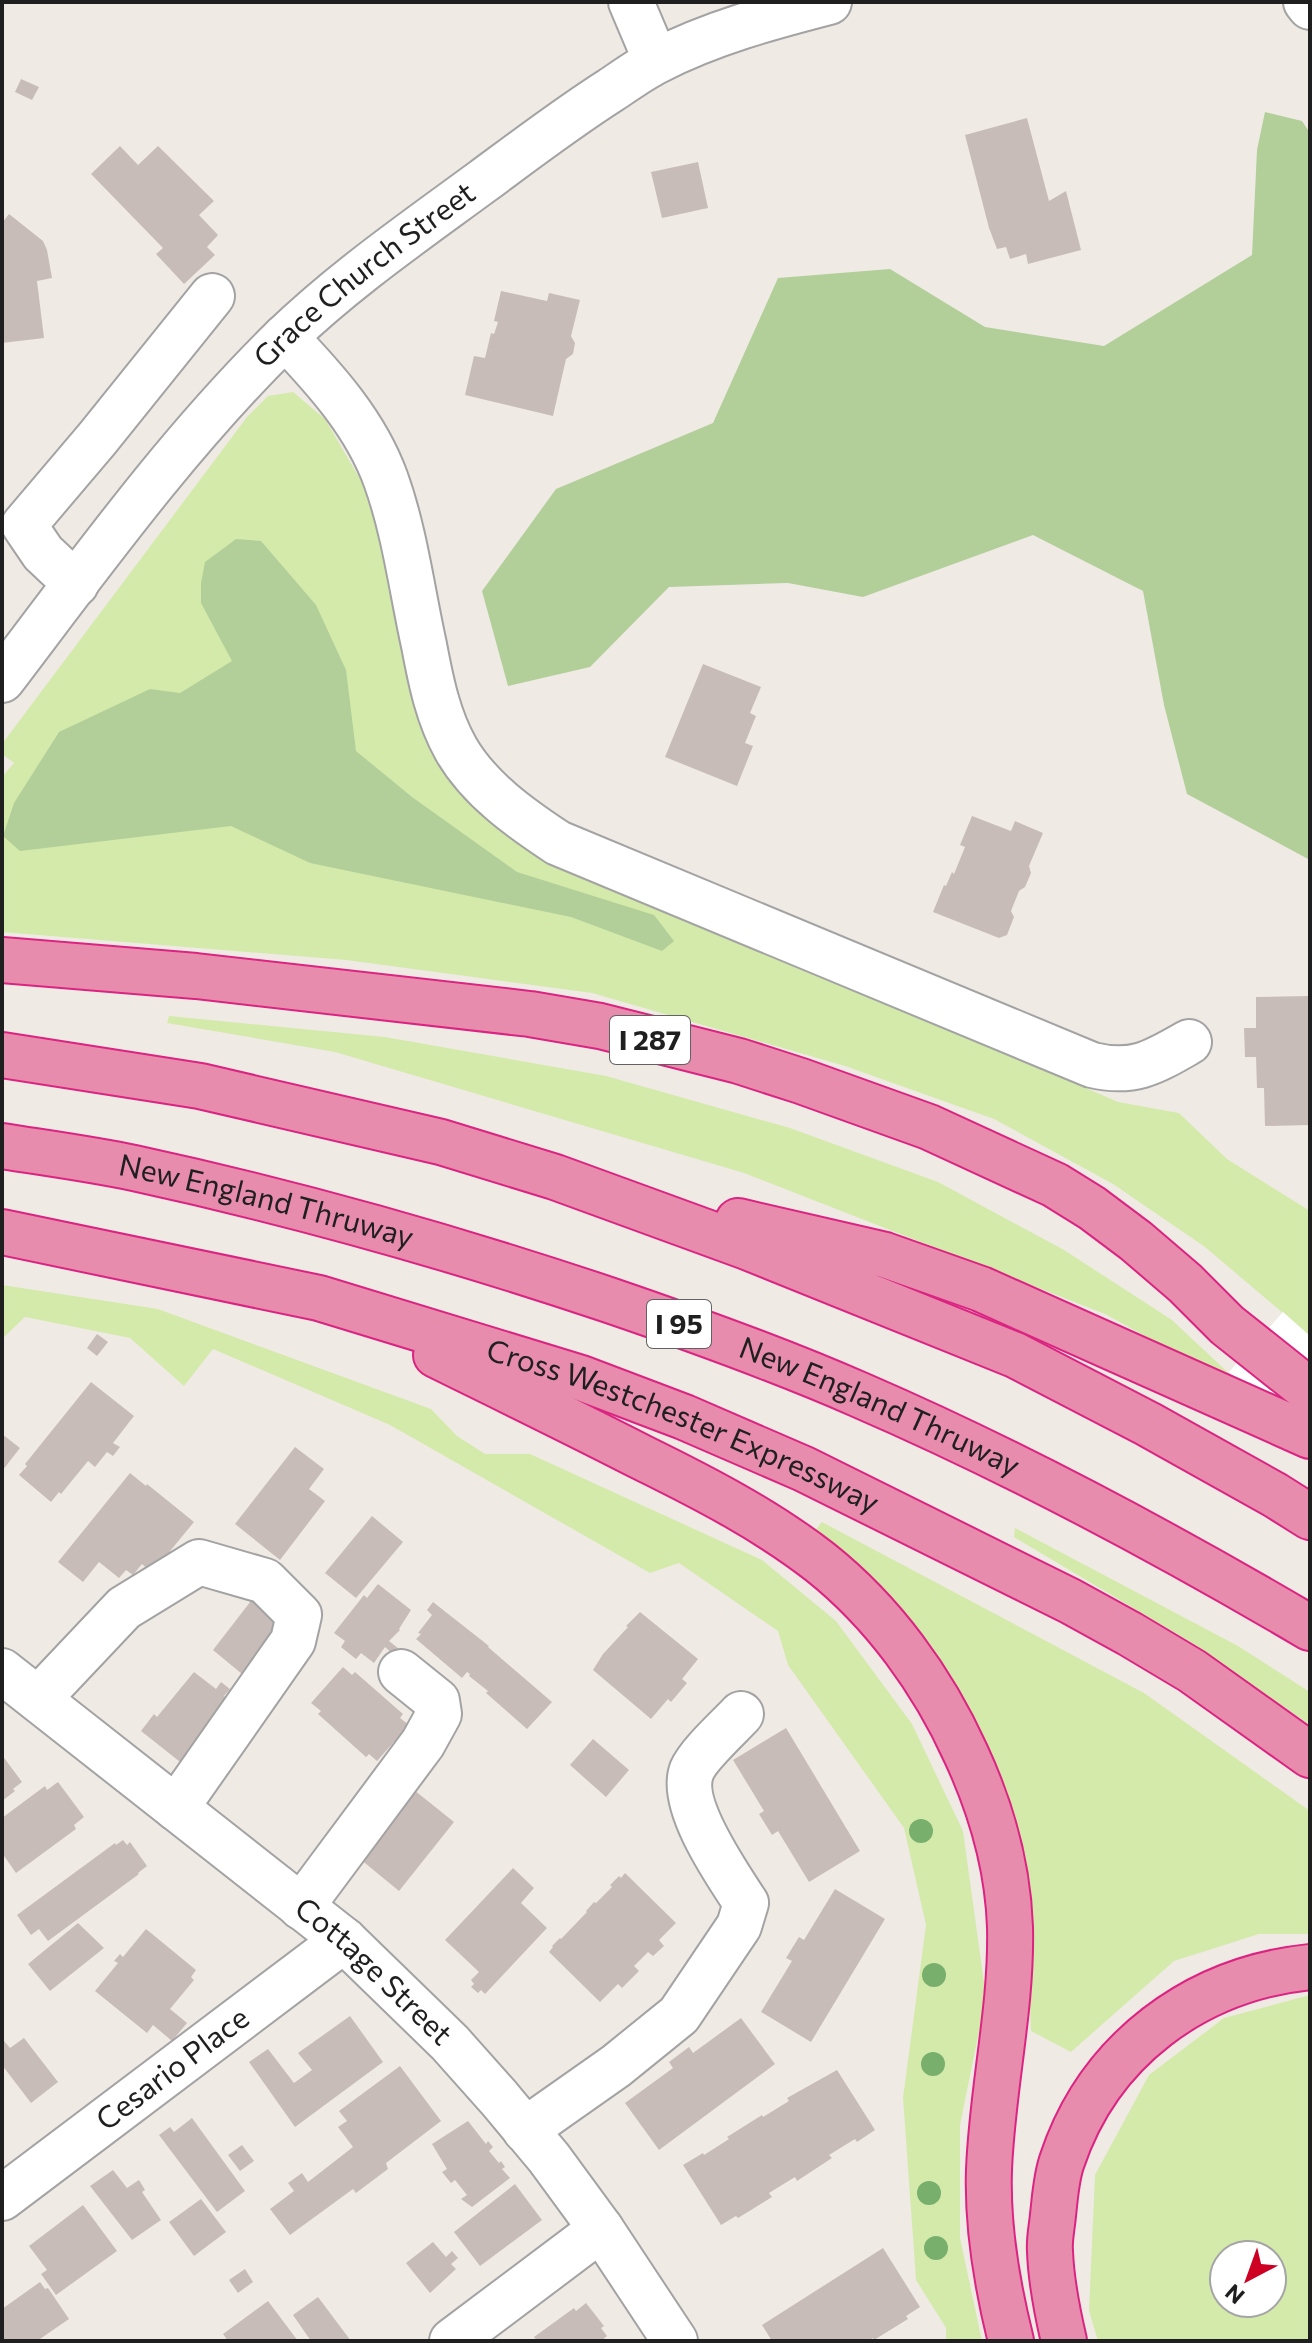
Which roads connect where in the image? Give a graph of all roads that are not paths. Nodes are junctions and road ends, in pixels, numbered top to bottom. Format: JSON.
{"nodes":[{"id":1,"x":631,"y":2,"type":"edge"},
{"id":2,"x":829,"y":2,"type":"edge"},
{"id":3,"x":1306,"y":2,"type":"edge"},
{"id":4,"x":1310,"y":7,"type":"edge"},
{"id":5,"x":656,"y":61,"type":"junction"},
{"id":6,"x":212,"y":296,"type":"dead end"},
{"id":7,"x":285,"y":337,"type":"junction"},
{"id":8,"x":76,"y":584,"type":"junction"},
{"id":9,"x":2,"y":680,"type":"edge"},
{"id":10,"x":2,"y":960,"type":"edge"},
{"id":11,"x":1189,"y":1042,"type":"dead end"},
{"id":12,"x":2,"y":1055,"type":"edge"},
{"id":13,"x":2,"y":1146,"type":"edge"},
{"id":14,"x":601,"y":1194,"type":"junction"},
{"id":15,"x":2,"y":1232,"type":"edge"},
{"id":16,"x":319,"y":1298,"type":"junction"},
{"id":17,"x":1310,"y":1391,"type":"edge"},
{"id":18,"x":1310,"y":1436,"type":"edge"},
{"id":19,"x":1310,"y":1517,"type":"edge"},
{"id":20,"x":1310,"y":1628,"type":"edge"},
{"id":21,"x":2,"y":1671,"type":"edge"},
{"id":22,"x":401,"y":1672,"type":"dead end"},
{"id":23,"x":38,"y":1699,"type":"junction"},
{"id":24,"x":741,"y":1714,"type":"dead end"},
{"id":25,"x":1310,"y":1755,"type":"edge"},
{"id":26,"x":176,"y":1808,"type":"junction"},
{"id":27,"x":301,"y":1907,"type":"junction"},
{"id":28,"x":344,"y":1940,"type":"junction"},
{"id":29,"x":1310,"y":1967,"type":"edge"},
{"id":30,"x":525,"y":2130,"type":"junction"},
{"id":31,"x":2,"y":2198,"type":"edge"},
{"id":32,"x":601,"y":2229,"type":"junction"},
{"id":33,"x":452,"y":2341,"type":"edge"},
{"id":34,"x":675,"y":2341,"type":"edge"},
{"id":35,"x":1011,"y":2341,"type":"edge"},
{"id":36,"x":1064,"y":2341,"type":"edge"}],
"edges":[{"from":1,"to":5,"type":"street"},
{"from":2,"to":5,"type":"street","name":"Grace Church Street"},
{"from":3,"to":4,"type":"street"},
{"from":5,"to":7,"type":"street","name":"Grace Church Street"},
{"from":6,"to":8,"type":"street"},
{"from":7,"to":8,"type":"street","name":"Grace Church Street"},
{"from":7,"to":11,"type":"street"},
{"from":8,"to":9,"type":"street","name":"Grace Church Street"},
{"from":10,"to":17,"type":"highway","number":"I 287"},
{"from":12,"to":14,"type":"highway"},
{"from":13,"to":20,"type":"highway","name":"New England Thruway","number":"I 95"},
{"from":14,"to":18,"type":"highway"},
{"from":14,"to":19,"type":"highway"},
{"from":15,"to":16,"type":"highway","name":"Cross Westchester Expressway"},
{"from":16,"to":25,"type":"highway","name":"Cross Westchester Expressway"},
{"from":16,"to":35,"type":"highway"},
{"from":21,"to":23,"type":"street","name":"Cottage Street"},
{"from":22,"to":27,"type":"street"},
{"from":23,"to":26,"type":"street","name":"Cottage Street"},
{"from":23,"to":26,"type":"street"},
{"from":24,"to":30,"type":"street"},
{"from":26,"to":27,"type":"street","name":"Cottage Street"},
{"from":27,"to":28,"type":"street","name":"Cottage Street"},
{"from":28,"to":30,"type":"street","name":"Cottage Street"},
{"from":28,"to":31,"type":"street","name":"Cesario Place"},
{"from":29,"to":36,"type":"highway"},
{"from":30,"to":32,"type":"street","name":"Cottage Street"},
{"from":32,"to":33,"type":"street"},
{"from":32,"to":34,"type":"street","name":"Cottage Street"}]}
